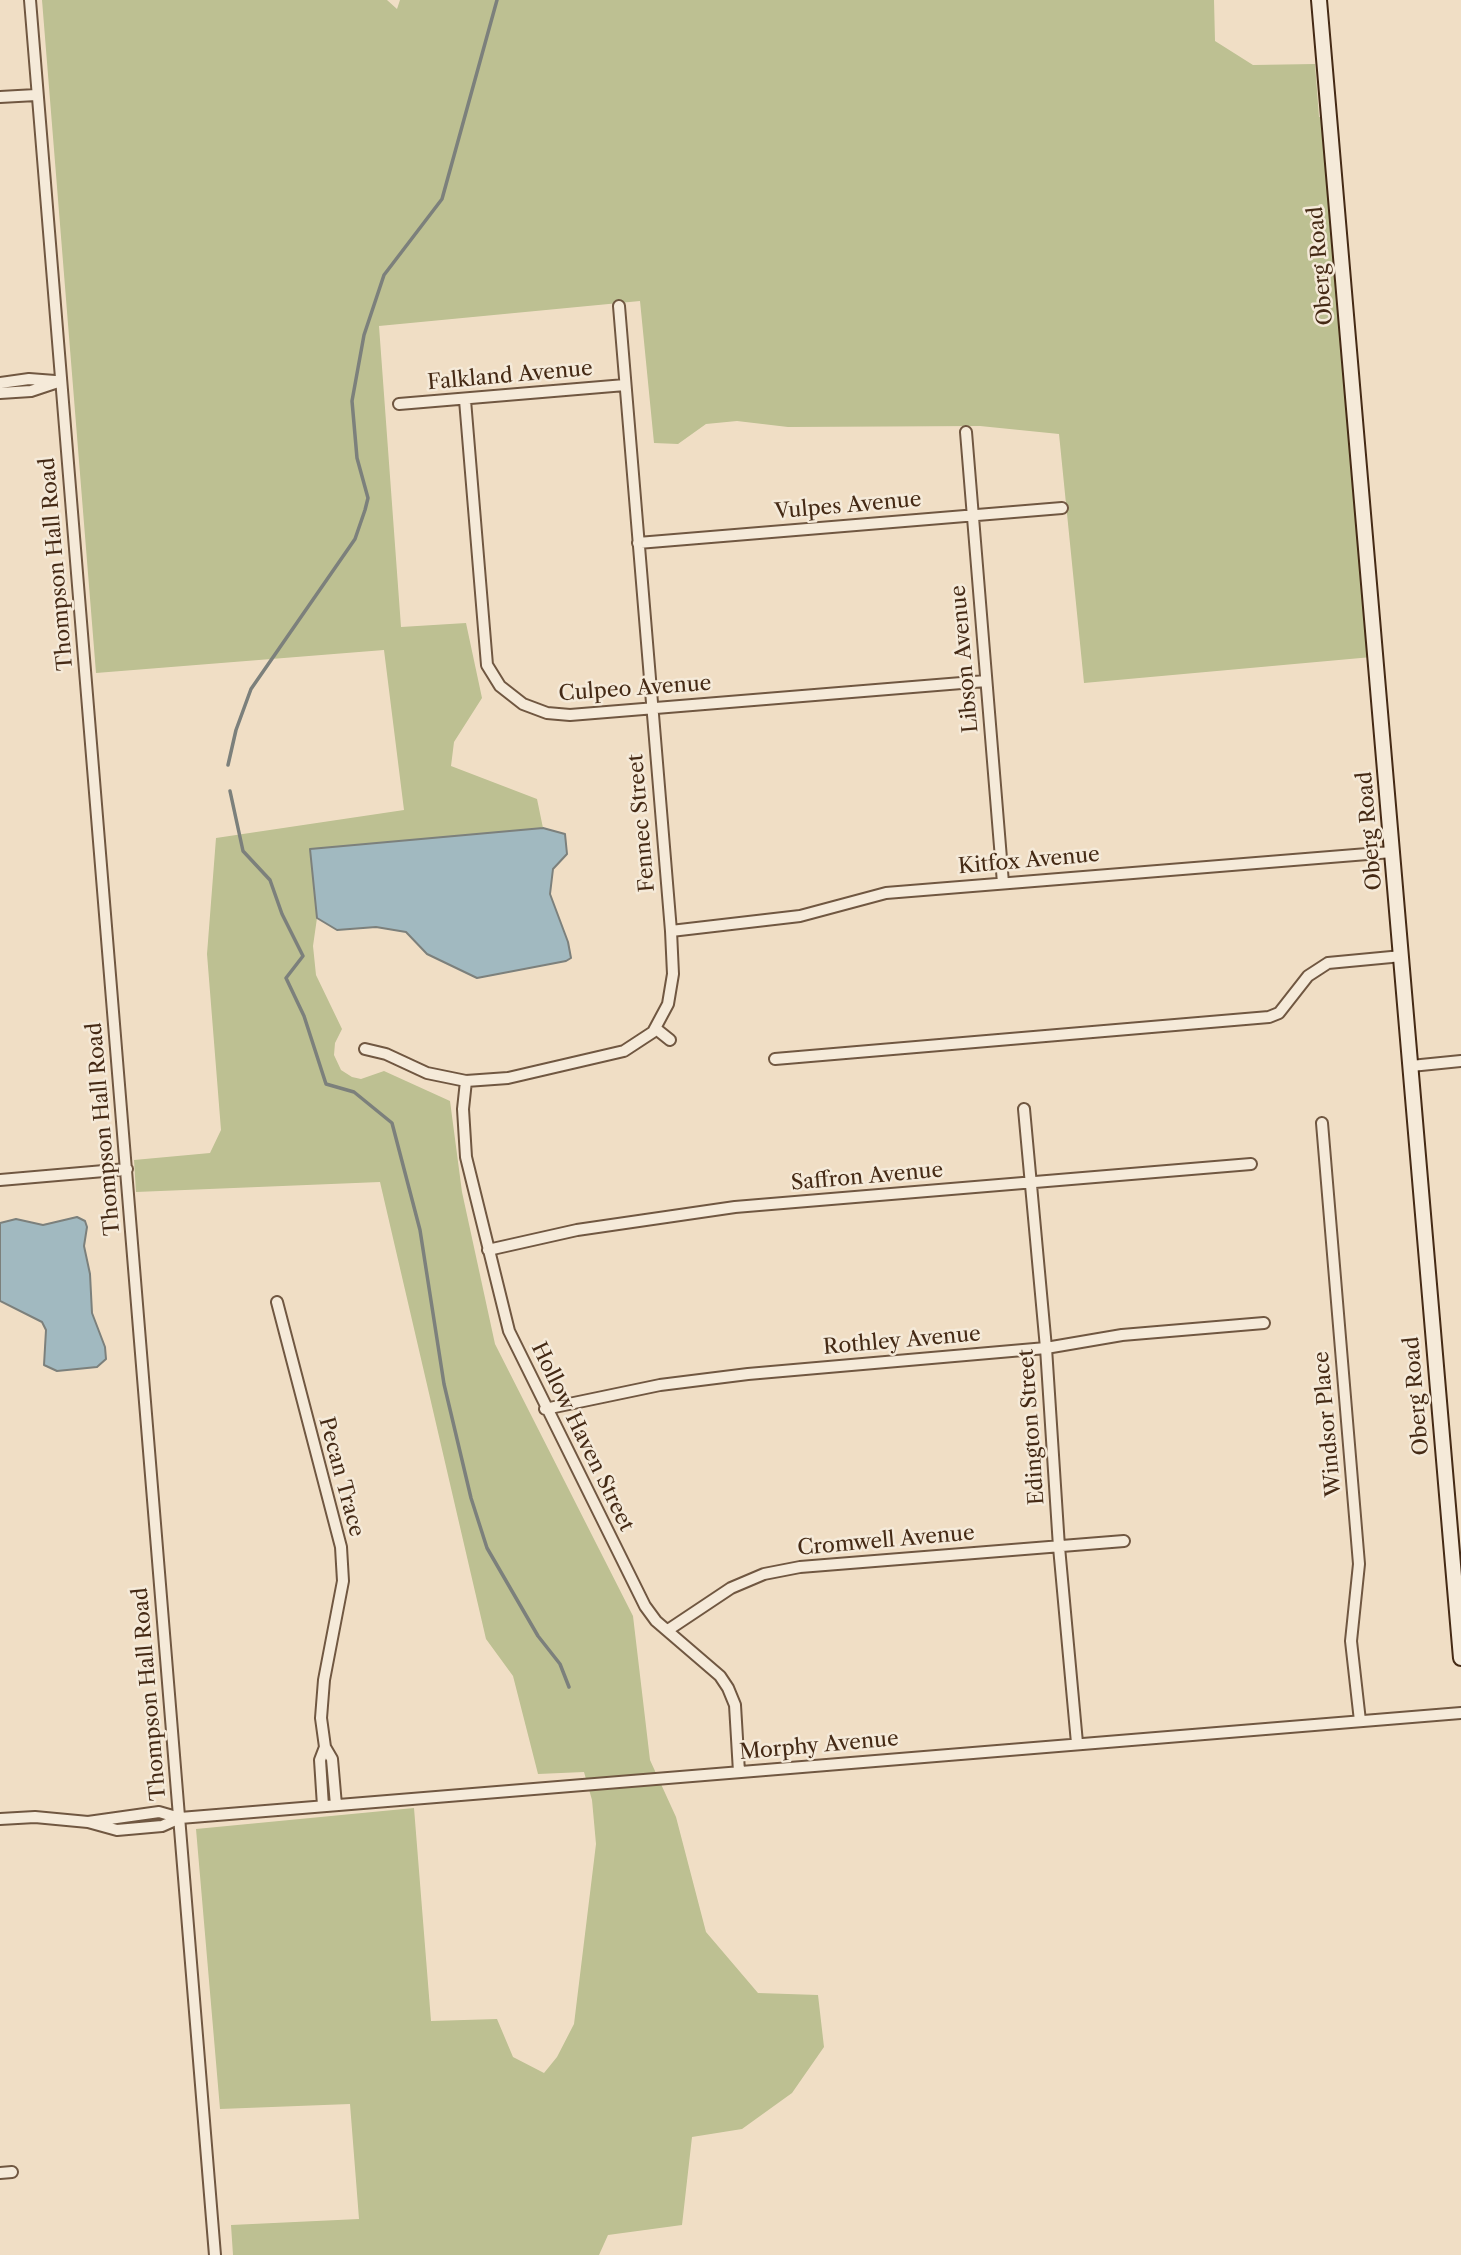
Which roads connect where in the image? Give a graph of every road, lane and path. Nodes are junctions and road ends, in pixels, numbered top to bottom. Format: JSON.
{"nodes":[{"id":1,"x":30,"y":0,"type":"edge"},
{"id":2,"x":1319,"y":0,"type":"edge"},
{"id":3,"x":36,"y":95,"type":"junction"},
{"id":4,"x":0,"y":97,"type":"edge"},
{"id":5,"x":618,"y":306,"type":"dead end"},
{"id":6,"x":61,"y":381,"type":"junction"},
{"id":7,"x":0,"y":383,"type":"edge"},
{"id":8,"x":625,"y":385,"type":"junction"},
{"id":9,"x":0,"y":393,"type":"edge"},
{"id":10,"x":465,"y":400,"type":"junction"},
{"id":11,"x":399,"y":404,"type":"dead end"},
{"id":12,"x":966,"y":432,"type":"dead end"},
{"id":13,"x":1062,"y":508,"type":"dead end"},
{"id":14,"x":972,"y":516,"type":"junction"},
{"id":15,"x":638,"y":543,"type":"junction"},
{"id":16,"x":986,"y":681,"type":"junction"},
{"id":17,"x":651,"y":708,"type":"junction"},
{"id":18,"x":1392,"y":852,"type":"junction"},
{"id":19,"x":1003,"y":883,"type":"junction"},
{"id":20,"x":671,"y":931,"type":"junction"},
{"id":21,"x":1402,"y":956,"type":"junction"},
{"id":22,"x":655,"y":1028,"type":"junction"},
{"id":23,"x":670,"y":1040,"type":"dead end"},
{"id":24,"x":365,"y":1049,"type":"dead end"},
{"id":25,"x":775,"y":1059,"type":"dead end"},
{"id":26,"x":1461,"y":1061,"type":"edge"},
{"id":27,"x":1410,"y":1066,"type":"junction"},
{"id":28,"x":466,"y":1081,"type":"junction"},
{"id":29,"x":1024,"y":1109,"type":"dead end"},
{"id":30,"x":1322,"y":1123,"type":"dead end"},
{"id":31,"x":1251,"y":1164,"type":"dead end"},
{"id":32,"x":127,"y":1169,"type":"junction"},
{"id":33,"x":0,"y":1180,"type":"edge"},
{"id":34,"x":1031,"y":1183,"type":"junction"},
{"id":35,"x":488,"y":1250,"type":"junction"},
{"id":36,"x":277,"y":1302,"type":"dead end"},
{"id":37,"x":1264,"y":1323,"type":"dead end"},
{"id":38,"x":1046,"y":1348,"type":"junction"},
{"id":39,"x":545,"y":1409,"type":"junction"},
{"id":40,"x":1124,"y":1541,"type":"dead end"},
{"id":41,"x":1059,"y":1547,"type":"junction"},
{"id":42,"x":668,"y":1630,"type":"junction"},
{"id":43,"x":1461,"y":1658,"type":"edge"},
{"id":44,"x":1461,"y":1713,"type":"edge"},
{"id":45,"x":1360,"y":1721,"type":"junction"},
{"id":46,"x":1077,"y":1743,"type":"junction"},
{"id":47,"x":325,"y":1746,"type":"junction"},
{"id":48,"x":739,"y":1772,"type":"junction"},
{"id":49,"x":336,"y":1805,"type":"junction"},
{"id":50,"x":323,"y":1806,"type":"junction"},
{"id":51,"x":180,"y":1818,"type":"junction"},
{"id":52,"x":0,"y":1819,"type":"edge"},
{"id":53,"x":215,"y":2255,"type":"edge"}],
"edges":[{"from":1,"to":3,"type":"street","name":"Thompson Hall Road"},
{"from":2,"to":18,"type":"street","name":"Oberg Road"},
{"from":3,"to":4,"type":"street"},
{"from":3,"to":6,"type":"street","name":"Thompson Hall Road"},
{"from":5,"to":8,"type":"street","name":"Fennec Street"},
{"from":6,"to":7,"type":"street"},
{"from":6,"to":9,"type":"street"},
{"from":6,"to":32,"type":"street","name":"Thompson Hall Road"},
{"from":8,"to":10,"type":"street","name":"Falkland Avenue"},
{"from":8,"to":15,"type":"street","name":"Fennec Street"},
{"from":10,"to":11,"type":"street","name":"Falkland Avenue"},
{"from":10,"to":17,"type":"street","name":"Culpeo Avenue"},
{"from":12,"to":14,"type":"street","name":"Libson Avenue"},
{"from":13,"to":14,"type":"street","name":"Vulpes Avenue"},
{"from":14,"to":15,"type":"street","name":"Vulpes Avenue"},
{"from":14,"to":16,"type":"street","name":"Libson Avenue"},
{"from":15,"to":17,"type":"street","name":"Fennec Street"},
{"from":16,"to":17,"type":"street","name":"Culpeo Avenue"},
{"from":16,"to":19,"type":"street","name":"Libson Avenue"},
{"from":17,"to":20,"type":"street","name":"Fennec Street"},
{"from":18,"to":19,"type":"street","name":"Kitfox Avenue"},
{"from":18,"to":21,"type":"street","name":"Oberg Road"},
{"from":19,"to":20,"type":"street","name":"Kitfox Avenue"},
{"from":20,"to":22,"type":"street","name":"Fennec Street"},
{"from":21,"to":25,"type":"street"},
{"from":21,"to":27,"type":"street","name":"Oberg Road"},
{"from":22,"to":23,"type":"street"},
{"from":22,"to":28,"type":"street"},
{"from":24,"to":28,"type":"street"},
{"from":26,"to":27,"type":"street"},
{"from":27,"to":43,"type":"street","name":"Oberg Road"},
{"from":28,"to":35,"type":"street","name":"Hollow Haven Street"},
{"from":29,"to":34,"type":"street","name":"Edington Street"},
{"from":30,"to":45,"type":"street","name":"Windsor Place"},
{"from":31,"to":34,"type":"street","name":"Saffron Avenue"},
{"from":32,"to":33,"type":"street"},
{"from":32,"to":51,"type":"street","name":"Thompson Hall Road"},
{"from":34,"to":35,"type":"street","name":"Saffron Avenue"},
{"from":34,"to":38,"type":"street","name":"Edington Street"},
{"from":35,"to":39,"type":"street","name":"Hollow Haven Street"},
{"from":36,"to":47,"type":"street","name":"Pecan Trace"},
{"from":37,"to":38,"type":"street","name":"Rothley Avenue"},
{"from":38,"to":39,"type":"street","name":"Rothley Avenue"},
{"from":38,"to":41,"type":"street","name":"Edington Street"},
{"from":39,"to":42,"type":"street","name":"Hollow Haven Street"},
{"from":40,"to":41,"type":"street","name":"Cromwell Avenue"},
{"from":41,"to":42,"type":"street","name":"Cromwell Avenue"},
{"from":41,"to":46,"type":"street","name":"Edington Street"},
{"from":42,"to":48,"type":"street","name":"Hollow Haven Street"},
{"from":44,"to":45,"type":"street","name":"Morphy Avenue"},
{"from":45,"to":46,"type":"street","name":"Morphy Avenue"},
{"from":46,"to":48,"type":"street","name":"Morphy Avenue"},
{"from":47,"to":49,"type":"street","name":"Pecan Trace"},
{"from":47,"to":50,"type":"street","name":"Pecan Trace"},
{"from":48,"to":49,"type":"street","name":"Morphy Avenue"},
{"from":49,"to":50,"type":"street","name":"Morphy Avenue"},
{"from":50,"to":51,"type":"street","name":"Morphy Avenue"},
{"from":51,"to":52,"type":"street","name":"Morphy Avenue"},
{"from":51,"to":53,"type":"street","name":"Thompson Hall Road"}]}
